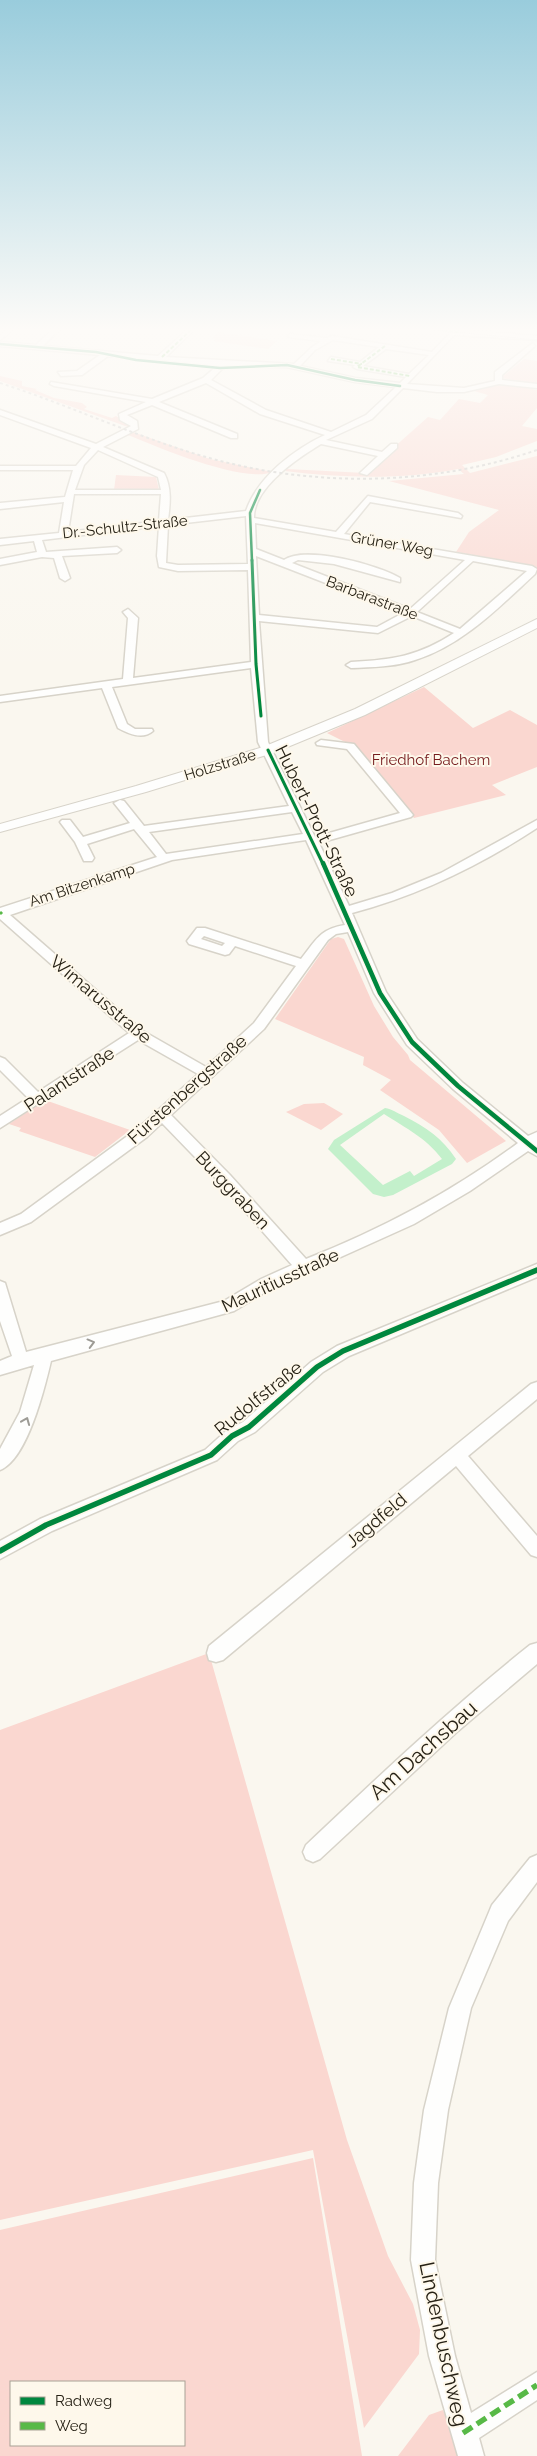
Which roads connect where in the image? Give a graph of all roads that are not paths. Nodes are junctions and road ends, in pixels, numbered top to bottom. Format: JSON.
{"nodes":[{"id":1,"x":88,"y":444,"type":"edge"},
{"id":2,"x":103,"y":444,"type":"edge"},
{"id":3,"x":316,"y":444,"type":"edge"},
{"id":4,"x":332,"y":444,"type":"edge"},
{"id":5,"x":394,"y":446,"type":"dead end"},
{"id":6,"x":97,"y":447,"type":"junction"},
{"id":7,"x":383,"y":455,"type":"junction"},
{"id":8,"x":0,"y":468,"type":"edge"},
{"id":9,"x":76,"y":468,"type":"junction"},
{"id":10,"x":364,"y":473,"type":"dead end"},
{"id":11,"x":165,"y":492,"type":"junction"},
{"id":12,"x":70,"y":496,"type":"junction"},
{"id":13,"x":0,"y":506,"type":"edge"},
{"id":14,"x":458,"y":516,"type":"dead end"},
{"id":15,"x":250,"y":517,"type":"junction"},
{"id":16,"x":163,"y":523,"type":"junction"},
{"id":17,"x":63,"y":534,"type":"junction"},
{"id":18,"x":338,"y":535,"type":"junction"},
{"id":19,"x":37,"y":537,"type":"junction"},
{"id":20,"x":0,"y":542,"type":"edge"},
{"id":21,"x":116,"y":550,"type":"dead end"},
{"id":22,"x":252,"y":551,"type":"junction"},
{"id":23,"x":42,"y":554,"type":"junction"},
{"id":24,"x":53,"y":554,"type":"junction"},
{"id":25,"x":472,"y":558,"type":"junction"},
{"id":26,"x":0,"y":562,"type":"edge"},
{"id":27,"x":285,"y":564,"type":"junction"},
{"id":28,"x":253,"y":567,"type":"junction"},
{"id":29,"x":65,"y":578,"type":"dead end"},
{"id":30,"x":397,"y":580,"type":"dead end"},
{"id":31,"x":128,"y":612,"type":"dead end"},
{"id":32,"x":411,"y":613,"type":"junction"},
{"id":33,"x":537,"y":614,"type":"edge"},
{"id":34,"x":254,"y":618,"type":"junction"},
{"id":35,"x":537,"y":622,"type":"edge"},
{"id":36,"x":460,"y":632,"type":"junction"},
{"id":37,"x":256,"y":664,"type":"junction"},
{"id":38,"x":351,"y":665,"type":"dead end"},
{"id":39,"x":128,"y":682,"type":"junction"},
{"id":40,"x":106,"y":684,"type":"junction"},
{"id":41,"x":0,"y":699,"type":"edge"},
{"id":42,"x":148,"y":731,"type":"dead end"},
{"id":43,"x":322,"y":743,"type":"dead end"},
{"id":44,"x":265,"y":746,"type":"junction"},
{"id":45,"x":120,"y":802,"type":"dead end"},
{"id":46,"x":296,"y":808,"type":"junction"},
{"id":47,"x":0,"y":820,"type":"edge"},
{"id":48,"x":66,"y":822,"type":"dead end"},
{"id":49,"x":537,"y":823,"type":"edge"},
{"id":50,"x":139,"y":827,"type":"junction"},
{"id":51,"x":0,"y":828,"type":"edge"},
{"id":52,"x":311,"y":838,"type":"junction"},
{"id":53,"x":81,"y":842,"type":"junction"},
{"id":54,"x":88,"y":858,"type":"dead end"},
{"id":55,"x":164,"y":859,"type":"junction"},
{"id":56,"x":346,"y":911,"type":"junction"},
{"id":57,"x":1,"y":914,"type":"edge"},
{"id":58,"x":351,"y":928,"type":"junction"},
{"id":59,"x":233,"y":942,"type":"dead end"},
{"id":60,"x":303,"y":964,"type":"junction"},
{"id":61,"x":138,"y":1034,"type":"junction"},
{"id":62,"x":0,"y":1062,"type":"edge"},
{"id":63,"x":208,"y":1074,"type":"junction"},
{"id":64,"x":37,"y":1099,"type":"junction"},
{"id":65,"x":162,"y":1115,"type":"junction"},
{"id":66,"x":0,"y":1123,"type":"edge"},
{"id":67,"x":534,"y":1144,"type":"edge"},
{"id":68,"x":0,"y":1229,"type":"edge"},
{"id":69,"x":303,"y":1267,"type":"junction"},
{"id":70,"x":537,"y":1270,"type":"edge"},
{"id":71,"x":0,"y":1287,"type":"edge"},
{"id":72,"x":44,"y":1356,"type":"junction"},
{"id":73,"x":21,"y":1360,"type":"junction"},
{"id":74,"x":0,"y":1368,"type":"edge"},
{"id":75,"x":537,"y":1389,"type":"edge"},
{"id":76,"x":456,"y":1454,"type":"junction"},
{"id":77,"x":0,"y":1462,"type":"edge"},
{"id":78,"x":537,"y":1549,"type":"edge"},
{"id":79,"x":0,"y":1551,"type":"edge"},
{"id":80,"x":537,"y":1652,"type":"edge"},
{"id":81,"x":216,"y":1653,"type":"dead end"},
{"id":82,"x":313,"y":1852,"type":"dead end"},
{"id":83,"x":537,"y":1865,"type":"edge"},
{"id":84,"x":537,"y":2385,"type":"edge"},
{"id":85,"x":467,"y":2445,"type":"edge"}],
"edges":[{"from":1,"to":6,"type":"street"},
{"from":2,"to":6,"type":"street"},
{"from":3,"to":15,"type":"street","name":"Hubert-Prott-Straße"},
{"from":4,"to":7,"type":"street"},
{"from":5,"to":7,"type":"street"},
{"from":6,"to":9,"type":"street"},
{"from":6,"to":11,"type":"street"},
{"from":7,"to":10,"type":"street"},
{"from":8,"to":9,"type":"street"},
{"from":9,"to":12,"type":"street"},
{"from":11,"to":12,"type":"street"},
{"from":11,"to":16,"type":"street"},
{"from":12,"to":13,"type":"street"},
{"from":12,"to":17,"type":"street"},
{"from":14,"to":18,"type":"street"},
{"from":15,"to":16,"type":"street","name":"Dr.-Schultz-Straße"},
{"from":15,"to":18,"type":"street","name":"Grüner Weg"},
{"from":15,"to":22,"type":"street","name":"Hubert-Prott-Straße"},
{"from":16,"to":17,"type":"street","name":"Dr.-Schultz-Straße"},
{"from":16,"to":28,"type":"street"},
{"from":17,"to":19,"type":"street","name":"Dr.-Schultz-Straße"},
{"from":18,"to":25,"type":"street","name":"Grüner Weg"},
{"from":19,"to":20,"type":"street","name":"Dr.-Schultz-Straße"},
{"from":19,"to":23,"type":"street"},
{"from":21,"to":24,"type":"street"},
{"from":22,"to":27,"type":"street","name":"Barbarastraße"},
{"from":22,"to":28,"type":"street","name":"Hubert-Prott-Straße"},
{"from":23,"to":24,"type":"street"},
{"from":23,"to":26,"type":"street"},
{"from":24,"to":29,"type":"street"},
{"from":25,"to":32,"type":"street"},
{"from":25,"to":36,"type":"street","name":"Grüner Weg"},
{"from":27,"to":30,"type":"street","name":"Barbarastraße"},
{"from":27,"to":32,"type":"street","name":"Barbarastraße"},
{"from":28,"to":34,"type":"street","name":"Hubert-Prott-Straße"},
{"from":31,"to":39,"type":"street"},
{"from":32,"to":34,"type":"street"},
{"from":32,"to":36,"type":"street","name":"Barbarastraße"},
{"from":33,"to":44,"type":"main road","name":"Holzstraße"},
{"from":34,"to":37,"type":"street","name":"Hubert-Prott-Straße"},
{"from":35,"to":44,"type":"main road","name":"Holzstraße"},
{"from":36,"to":38,"type":"street"},
{"from":37,"to":39,"type":"street"},
{"from":37,"to":44,"type":"street","name":"Hubert-Prott-Straße"},
{"from":39,"to":40,"type":"street"},
{"from":40,"to":41,"type":"street"},
{"from":40,"to":42,"type":"street"},
{"from":43,"to":52,"type":"street","name":"Am Bitzenkamp"},
{"from":44,"to":46,"type":"street","name":"Hubert-Prott-Straße"},
{"from":44,"to":47,"type":"main road","name":"Holzstraße"},
{"from":44,"to":51,"type":"main road","name":"Holzstraße"},
{"from":45,"to":50,"type":"street"},
{"from":46,"to":50,"type":"street","name":"Hubert-Prott-Straße"},
{"from":46,"to":52,"type":"street","name":"Hubert-Prott-Straße"},
{"from":48,"to":53,"type":"street","name":"Am Bitzenkamp"},
{"from":49,"to":56,"type":"street"},
{"from":50,"to":53,"type":"street"},
{"from":50,"to":55,"type":"street"},
{"from":52,"to":55,"type":"street","name":"Am Bitzenkamp"},
{"from":52,"to":56,"type":"street","name":"Hubert-Prott-Straße"},
{"from":53,"to":54,"type":"street","name":"Am Bitzenkamp"},
{"from":55,"to":57,"type":"street","name":"Am Bitzenkamp"},
{"from":56,"to":58,"type":"street","name":"Hubert-Prott-Straße"},
{"from":57,"to":61,"type":"street","name":"Wimarusstraße"},
{"from":58,"to":60,"type":"street","name":"Fürstenbergstraße"},
{"from":58,"to":67,"type":"street","name":"Hubert-Prott-Straße"},
{"from":59,"to":60,"type":"street"},
{"from":60,"to":63,"type":"street","name":"Fürstenbergstraße"},
{"from":61,"to":63,"type":"street","name":"Wimarusstraße"},
{"from":61,"to":64,"type":"street","name":"Palantstraße"},
{"from":62,"to":64,"type":"street"},
{"from":63,"to":65,"type":"street","name":"Fürstenbergstraße"},
{"from":64,"to":66,"type":"street","name":"Palantstraße"},
{"from":65,"to":68,"type":"street","name":"Fürstenbergstraße"},
{"from":65,"to":69,"type":"street","name":"Burggraben"},
{"from":67,"to":69,"type":"street","name":"Mauritiusstraße"},
{"from":72,"to":69,"type":"street","name":"Mauritiusstraße","one_way":true},
{"from":70,"to":79,"type":"street","name":"Rudolfstraße"},
{"from":71,"to":73,"type":"street"},
{"from":72,"to":73,"type":"street","name":"Mauritiusstraße"},
{"from":77,"to":72,"type":"street","one_way":true},
{"from":73,"to":74,"type":"street","name":"Mauritiusstraße"},
{"from":75,"to":76,"type":"street","name":"Jagdfeld"},
{"from":76,"to":78,"type":"street"},
{"from":76,"to":81,"type":"street","name":"Jagdfeld"},
{"from":80,"to":82,"type":"street","name":"Am Dachsbau"},
{"from":83,"to":85,"type":"street","name":"Lindenbuschweg"},
{"from":84,"to":85,"type":"street"}]}
